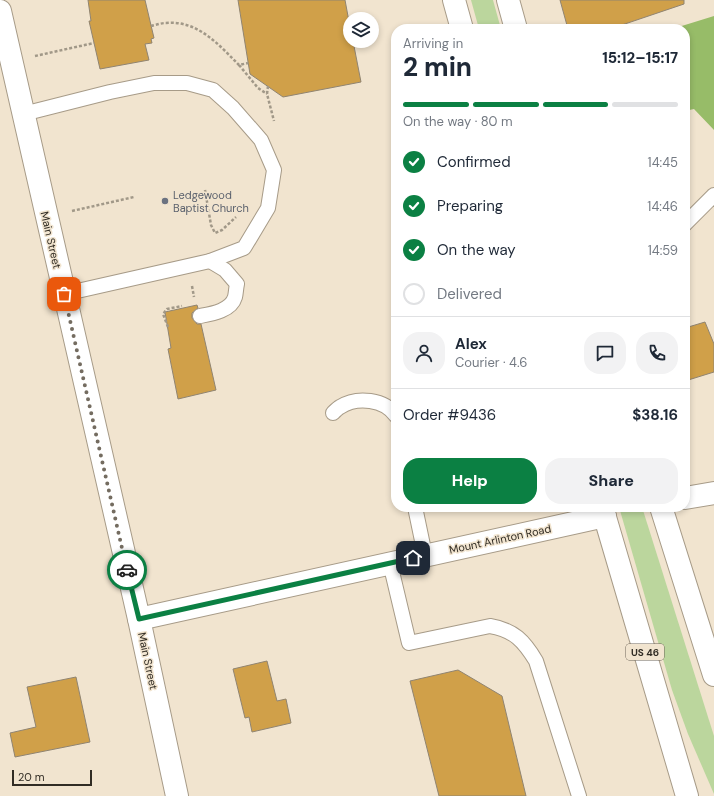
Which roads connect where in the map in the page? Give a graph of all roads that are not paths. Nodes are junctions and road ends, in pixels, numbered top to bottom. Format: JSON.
{"nodes":[{"id":1,"x":454,"y":0,"type":"edge"},
{"id":2,"x":508,"y":0,"type":"edge"},
{"id":3,"x":0,"y":11,"type":"edge"},
{"id":4,"x":461,"y":24,"type":"edge"},
{"id":5,"x":515,"y":24,"type":"edge"},
{"id":6,"x":23,"y":114,"type":"junction"},
{"id":7,"x":714,"y":195,"type":"edge"},
{"id":8,"x":690,"y":219,"type":"edge"},
{"id":9,"x":199,"y":263,"type":"junction"},
{"id":10,"x":64,"y":294,"type":"junction"},
{"id":11,"x":200,"y":316,"type":"dead end"},
{"id":12,"x":391,"y":410,"type":"edge"},
{"id":13,"x":333,"y":413,"type":"dead end"},
{"id":14,"x":714,"y":493,"type":"edge"},
{"id":15,"x":690,"y":497,"type":"edge"},
{"id":16,"x":416,"y":512,"type":"edge"},
{"id":17,"x":599,"y":512,"type":"edge"},
{"id":18,"x":603,"y":512,"type":"edge"},
{"id":19,"x":663,"y":512,"type":"edge"},
{"id":20,"x":425,"y":556,"type":"junction"},
{"id":21,"x":390,"y":563,"type":"junction"},
{"id":22,"x":139,"y":619,"type":"junction"},
{"id":23,"x":714,"y":675,"type":"edge"},
{"id":24,"x":177,"y":796,"type":"edge"},
{"id":25,"x":579,"y":796,"type":"edge"},
{"id":26,"x":687,"y":796,"type":"edge"}],
"edges":[{"from":1,"to":4,"type":"main road"},
{"from":2,"to":5,"type":"main road"},
{"from":3,"to":6,"type":"main road","name":"Main Street"},
{"from":6,"to":9,"type":"lane"},
{"from":6,"to":10,"type":"main road","name":"Main Street"},
{"from":7,"to":8,"type":"lane"},
{"from":9,"to":10,"type":"lane"},
{"from":9,"to":11,"type":"lane"},
{"from":10,"to":22,"type":"main road","name":"Main Street"},
{"from":12,"to":13,"type":"lane"},
{"from":14,"to":15,"type":"main road"},
{"from":16,"to":20,"type":"lane"},
{"from":17,"to":20,"type":"main road","name":"Mount Arlinton Road"},
{"from":18,"to":26,"type":"main road","number":"US 46"},
{"from":19,"to":23,"type":"main road"},
{"from":20,"to":21,"type":"main road","name":"Mount Arlinton Road"},
{"from":21,"to":22,"type":"main road","name":"Mount Arlinton Road"},
{"from":21,"to":25,"type":"lane"},
{"from":22,"to":24,"type":"main road","name":"Main Street"}]}
